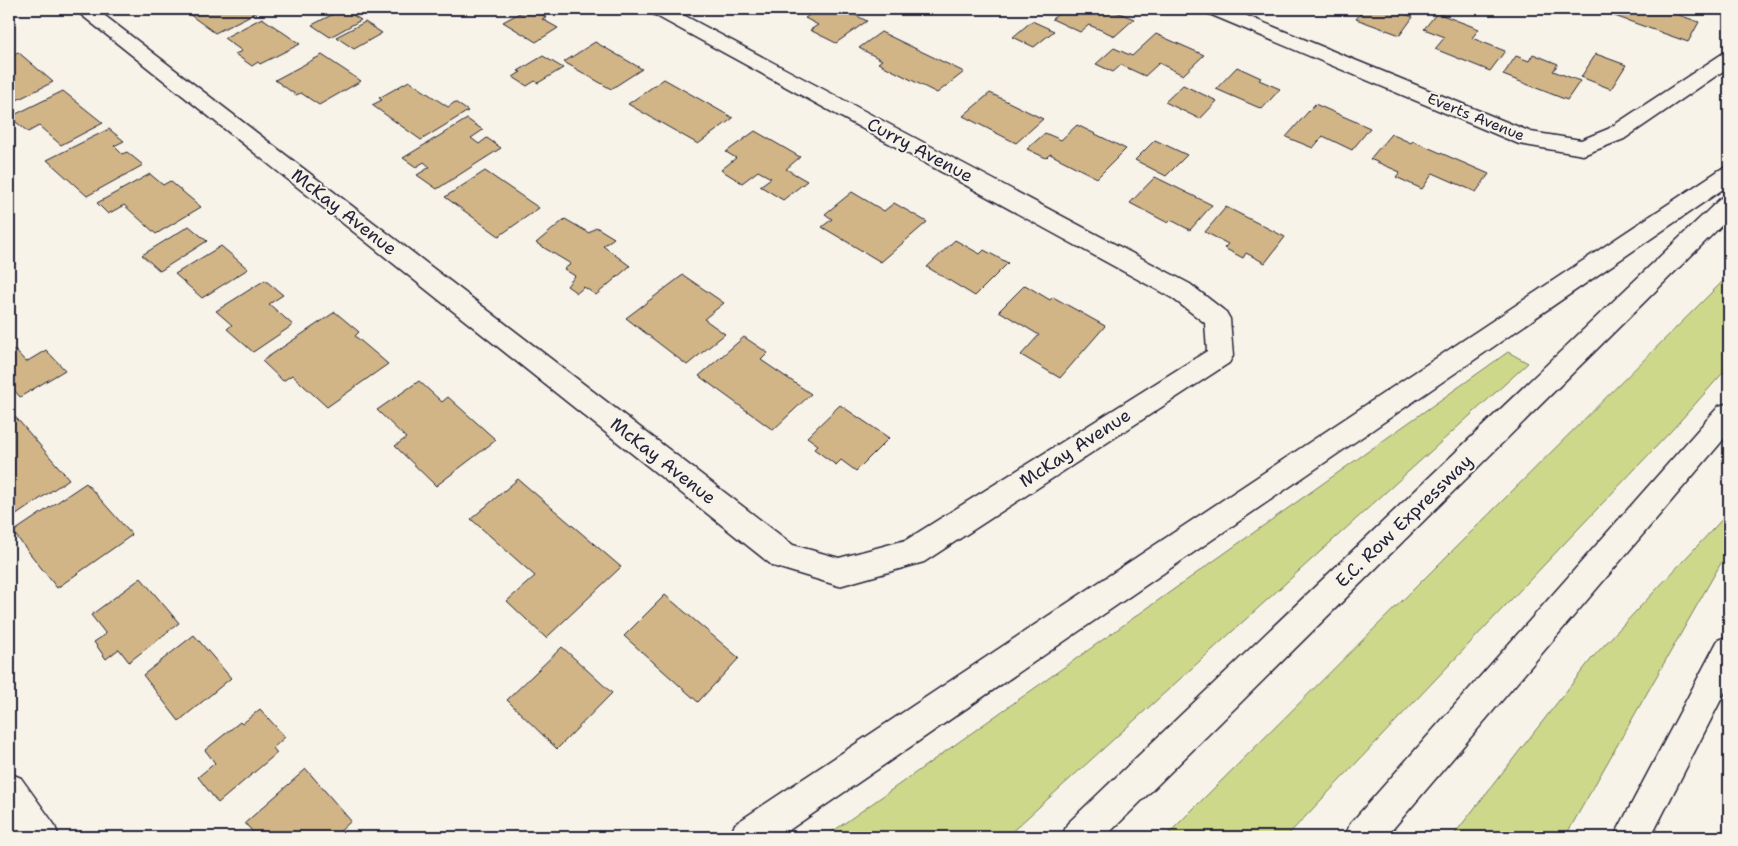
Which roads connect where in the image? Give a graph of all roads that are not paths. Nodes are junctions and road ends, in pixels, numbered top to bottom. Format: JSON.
{"nodes":[{"id":1,"x":84,"y":9,"type":"edge"},
{"id":2,"x":658,"y":9,"type":"edge"},
{"id":3,"x":1214,"y":9,"type":"edge"},
{"id":4,"x":1729,"y":58,"type":"edge"},
{"id":5,"x":1729,"y":174,"type":"edge"},
{"id":6,"x":1729,"y":204,"type":"edge"},
{"id":7,"x":1181,"y":291,"type":"joint"},
{"id":8,"x":1729,"y":414,"type":"edge"},
{"id":9,"x":1729,"y":650,"type":"edge"},
{"id":10,"x":9,"y":790,"type":"edge"},
{"id":11,"x":41,"y":837,"type":"edge"},
{"id":12,"x":748,"y":837,"type":"edge"},
{"id":13,"x":1080,"y":837,"type":"edge"},
{"id":14,"x":1363,"y":837,"type":"edge"},
{"id":15,"x":1632,"y":837,"type":"edge"}],
"edges":[{"from":1,"to":7,"type":"main road","name":"McKay Avenue"},
{"from":2,"to":7,"type":"main road","name":"Curry Avenue"},
{"from":3,"to":4,"type":"main road","name":"Everts Avenue"},
{"from":5,"to":12,"type":"main road"},
{"from":6,"to":13,"type":"main road","name":"E.C. Row Expressway"},
{"from":8,"to":14,"type":"main road"},
{"from":9,"to":15,"type":"main road"},
{"from":10,"to":11,"type":"main road"}]}
